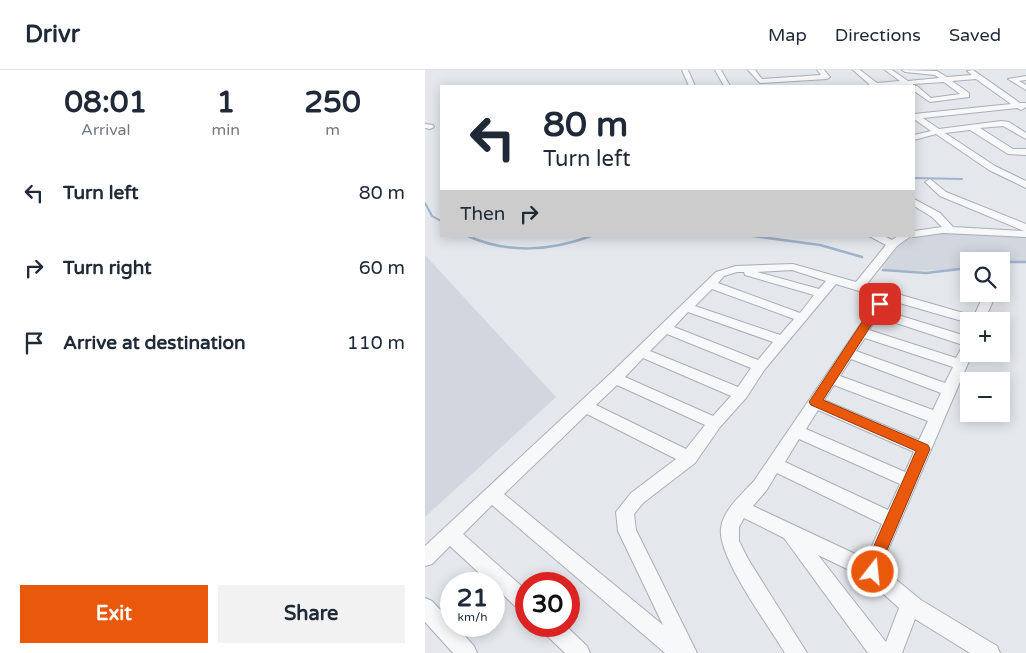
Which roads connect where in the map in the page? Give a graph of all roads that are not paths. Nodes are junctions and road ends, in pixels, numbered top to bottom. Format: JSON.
{"nodes":[{"id":1,"x":685,"y":70,"type":"edge"},
{"id":2,"x":719,"y":70,"type":"edge"},
{"id":3,"x":751,"y":70,"type":"edge"},
{"id":4,"x":782,"y":70,"type":"edge"},
{"id":5,"x":820,"y":70,"type":"edge"},
{"id":6,"x":856,"y":70,"type":"edge"},
{"id":7,"x":888,"y":70,"type":"edge"},
{"id":8,"x":905,"y":70,"type":"edge"},
{"id":9,"x":968,"y":70,"type":"edge"},
{"id":10,"x":976,"y":77,"type":"junction"},
{"id":11,"x":814,"y":78,"type":"junction"},
{"id":12,"x":1026,"y":78,"type":"edge"},
{"id":13,"x":789,"y":80,"type":"junction"},
{"id":14,"x":947,"y":80,"type":"junction"},
{"id":15,"x":692,"y":85,"type":"edge"},
{"id":16,"x":726,"y":85,"type":"edge"},
{"id":17,"x":818,"y":85,"type":"edge"},
{"id":18,"x":875,"y":85,"type":"edge"},
{"id":19,"x":910,"y":85,"type":"edge"},
{"id":20,"x":915,"y":85,"type":"edge"},
{"id":21,"x":1026,"y":88,"type":"edge"},
{"id":22,"x":915,"y":89,"type":"edge"},
{"id":23,"x":1022,"y":105,"type":"edge"},
{"id":24,"x":1026,"y":111,"type":"edge"},
{"id":25,"x":915,"y":116,"type":"edge"},
{"id":26,"x":915,"y":117,"type":"edge"},
{"id":27,"x":972,"y":127,"type":"junction"},
{"id":28,"x":935,"y":132,"type":"junction"},
{"id":29,"x":1026,"y":137,"type":"edge"},
{"id":30,"x":915,"y":138,"type":"edge"},
{"id":31,"x":1026,"y":152,"type":"edge"},
{"id":32,"x":930,"y":182,"type":"dead end"},
{"id":33,"x":1026,"y":185,"type":"edge"},
{"id":34,"x":915,"y":203,"type":"edge"},
{"id":35,"x":1026,"y":228,"type":"edge"},
{"id":36,"x":951,"y":230,"type":"junction"},
{"id":37,"x":915,"y":234,"type":"edge"},
{"id":38,"x":1026,"y":234,"type":"edge"},
{"id":39,"x":876,"y":237,"type":"edge"},
{"id":40,"x":904,"y":237,"type":"edge"},
{"id":41,"x":893,"y":244,"type":"junction"},
{"id":42,"x":737,"y":269,"type":"junction"},
{"id":43,"x":834,"y":278,"type":"junction"},
{"id":44,"x":710,"y":284,"type":"junction"},
{"id":45,"x":859,"y":287,"type":"junction"},
{"id":46,"x":822,"y":294,"type":"junction"},
{"id":47,"x":886,"y":295,"type":"junction"},
{"id":48,"x":685,"y":307,"type":"junction"},
{"id":49,"x":874,"y":312,"type":"junction"},
{"id":50,"x":960,"y":316,"type":"edge"},
{"id":51,"x":802,"y":318,"type":"junction"},
{"id":52,"x":666,"y":329,"type":"junction"},
{"id":53,"x":861,"y":332,"type":"junction"},
{"id":54,"x":781,"y":340,"type":"junction"},
{"id":55,"x":960,"y":341,"type":"edge"},
{"id":56,"x":640,"y":352,"type":"junction"},
{"id":57,"x":848,"y":353,"type":"junction"},
{"id":58,"x":961,"y":364,"type":"joint"},
{"id":59,"x":760,"y":366,"type":"junction"},
{"id":60,"x":615,"y":378,"type":"junction"},
{"id":61,"x":831,"y":378,"type":"junction"},
{"id":62,"x":949,"y":390,"type":"junction"},
{"id":63,"x":741,"y":394,"type":"junction"},
{"id":64,"x":815,"y":402,"type":"junction"},
{"id":65,"x":585,"y":406,"type":"junction"},
{"id":66,"x":937,"y":418,"type":"junction"},
{"id":67,"x":715,"y":423,"type":"junction"},
{"id":68,"x":796,"y":431,"type":"junction"},
{"id":69,"x":923,"y":449,"type":"junction"},
{"id":70,"x":689,"y":458,"type":"junction"},
{"id":71,"x":775,"y":464,"type":"junction"},
{"id":72,"x":909,"y":481,"type":"junction"},
{"id":73,"x":491,"y":494,"type":"junction"},
{"id":74,"x":740,"y":508,"type":"junction"},
{"id":75,"x":892,"y":520,"type":"junction"},
{"id":76,"x":791,"y":533,"type":"junction"},
{"id":77,"x":450,"y":534,"type":"junction"},
{"id":78,"x":425,"y":558,"type":"edge"},
{"id":79,"x":873,"y":572,"type":"junction"},
{"id":80,"x":515,"y":593,"type":"edge"},
{"id":81,"x":909,"y":605,"type":"junction"},
{"id":82,"x":425,"y":608,"type":"edge"},
{"id":83,"x":563,"y":637,"type":"edge"},
{"id":84,"x":968,"y":647,"type":"edge"},
{"id":85,"x":467,"y":653,"type":"edge"},
{"id":86,"x":580,"y":653,"type":"edge"},
{"id":87,"x":681,"y":653,"type":"edge"},
{"id":88,"x":687,"y":653,"type":"edge"},
{"id":89,"x":797,"y":653,"type":"edge"},
{"id":90,"x":881,"y":653,"type":"edge"},
{"id":91,"x":892,"y":653,"type":"edge"},
{"id":92,"x":990,"y":653,"type":"edge"}],
"edges":[{"from":1,"to":15,"type":"street"},
{"from":2,"to":16,"type":"street"},
{"from":3,"to":13,"type":"street"},
{"from":4,"to":13,"type":"street"},
{"from":5,"to":11,"type":"street"},
{"from":6,"to":18,"type":"street"},
{"from":7,"to":19,"type":"street"},
{"from":8,"to":14,"type":"street"},
{"from":9,"to":10,"type":"street"},
{"from":10,"to":14,"type":"street"},
{"from":10,"to":23,"type":"street"},
{"from":11,"to":13,"type":"street"},
{"from":11,"to":17,"type":"street"},
{"from":12,"to":21,"type":"street"},
{"from":14,"to":20,"type":"street"},
{"from":14,"to":22,"type":"street"},
{"from":23,"to":24,"type":"street"},
{"from":23,"to":25,"type":"street"},
{"from":26,"to":28,"type":"street"},
{"from":27,"to":28,"type":"street"},
{"from":27,"to":29,"type":"street"},
{"from":27,"to":31,"type":"street"},
{"from":28,"to":30,"type":"street"},
{"from":28,"to":33,"type":"street"},
{"from":32,"to":35,"type":"street"},
{"from":34,"to":36,"type":"street"},
{"from":36,"to":37,"type":"street"},
{"from":36,"to":38,"type":"street"},
{"from":39,"to":41,"type":"street"},
{"from":40,"to":41,"type":"street"},
{"from":41,"to":45,"type":"street"},
{"from":42,"to":43,"type":"street"},
{"from":42,"to":44,"type":"street"},
{"from":42,"to":46,"type":"street"},
{"from":43,"to":45,"type":"street"},
{"from":43,"to":46,"type":"street"},
{"from":44,"to":48,"type":"street"},
{"from":44,"to":51,"type":"street"},
{"from":45,"to":47,"type":"street"},
{"from":46,"to":51,"type":"street"},
{"from":47,"to":49,"type":"street"},
{"from":47,"to":50,"type":"street"},
{"from":48,"to":52,"type":"street"},
{"from":48,"to":54,"type":"street"},
{"from":49,"to":53,"type":"street"},
{"from":49,"to":55,"type":"street"},
{"from":51,"to":54,"type":"street"},
{"from":52,"to":56,"type":"street"},
{"from":52,"to":59,"type":"street"},
{"from":53,"to":57,"type":"street"},
{"from":53,"to":58,"type":"street"},
{"from":54,"to":59,"type":"street"},
{"from":56,"to":60,"type":"street"},
{"from":56,"to":63,"type":"street"},
{"from":57,"to":61,"type":"street"},
{"from":57,"to":62,"type":"street"},
{"from":58,"to":62,"type":"street"},
{"from":59,"to":63,"type":"street"},
{"from":60,"to":65,"type":"street"},
{"from":60,"to":67,"type":"street"},
{"from":61,"to":64,"type":"street"},
{"from":61,"to":66,"type":"street"},
{"from":62,"to":66,"type":"street"},
{"from":63,"to":67,"type":"street"},
{"from":64,"to":68,"type":"street"},
{"from":64,"to":69,"type":"street"},
{"from":65,"to":70,"type":"street"},
{"from":65,"to":73,"type":"street"},
{"from":66,"to":69,"type":"street"},
{"from":67,"to":70,"type":"street"},
{"from":68,"to":71,"type":"street"},
{"from":68,"to":72,"type":"street"},
{"from":69,"to":72,"type":"street"},
{"from":70,"to":88,"type":"street"},
{"from":71,"to":74,"type":"street"},
{"from":71,"to":75,"type":"street"},
{"from":72,"to":75,"type":"street"},
{"from":73,"to":77,"type":"street"},
{"from":73,"to":87,"type":"street"},
{"from":74,"to":76,"type":"street"},
{"from":74,"to":89,"type":"street"},
{"from":75,"to":79,"type":"street"},
{"from":76,"to":79,"type":"street"},
{"from":76,"to":90,"type":"street"},
{"from":77,"to":78,"type":"street"},
{"from":77,"to":80,"type":"street"},
{"from":79,"to":81,"type":"street"},
{"from":81,"to":84,"type":"street"},
{"from":81,"to":91,"type":"street"},
{"from":82,"to":85,"type":"street"},
{"from":83,"to":86,"type":"street"},
{"from":84,"to":92,"type":"street"}]}
